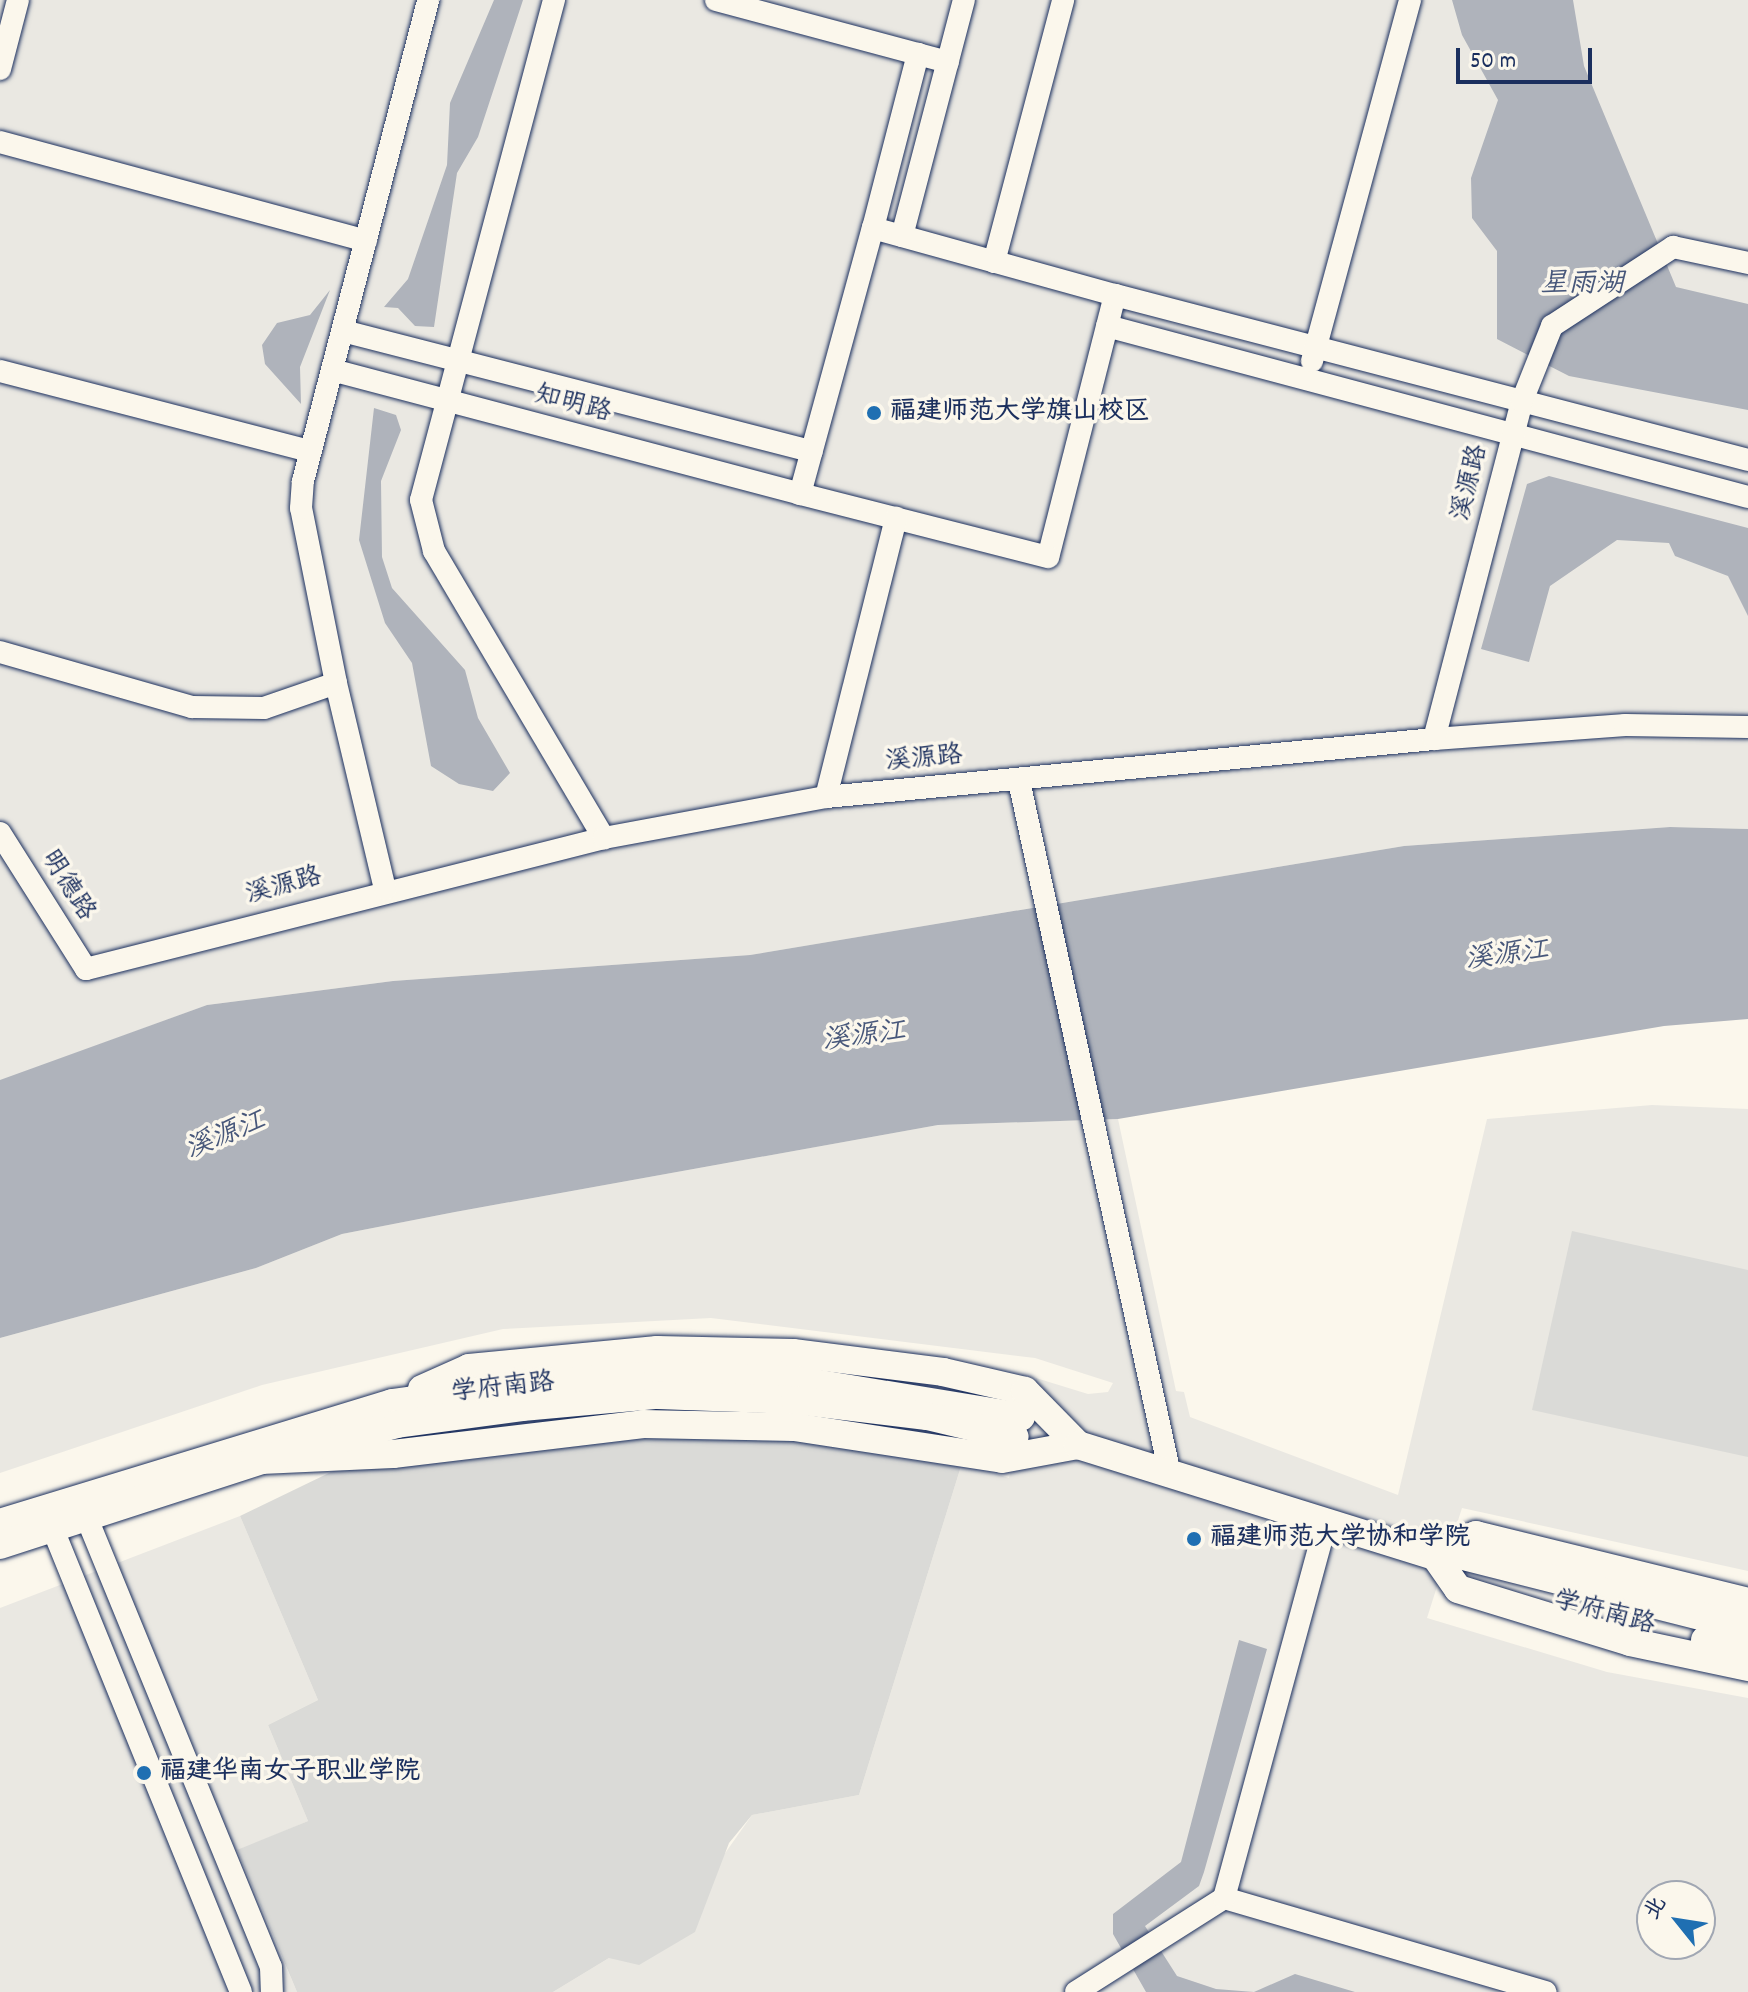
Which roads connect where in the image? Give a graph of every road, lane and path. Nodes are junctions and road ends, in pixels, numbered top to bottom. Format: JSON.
{"nodes":[{"id":1,"x":18,"y":0,"type":"edge"},
{"id":2,"x":428,"y":0,"type":"edge"},
{"id":3,"x":554,"y":0,"type":"edge"},
{"id":4,"x":716,"y":0,"type":"edge"},
{"id":5,"x":964,"y":0,"type":"edge"},
{"id":6,"x":1063,"y":0,"type":"edge"},
{"id":7,"x":1410,"y":0,"type":"edge"},
{"id":8,"x":918,"y":54,"type":"junction"},
{"id":9,"x":948,"y":62,"type":"junction"},
{"id":10,"x":0,"y":69,"type":"edge"},
{"id":11,"x":0,"y":142,"type":"edge"},
{"id":12,"x":873,"y":228,"type":"junction"},
{"id":13,"x":902,"y":236,"type":"junction"},
{"id":14,"x":366,"y":241,"type":"junction"},
{"id":15,"x":994,"y":262,"type":"junction"},
{"id":16,"x":1748,"y":263,"type":"edge"},
{"id":17,"x":1115,"y":295,"type":"junction"},
{"id":18,"x":1107,"y":326,"type":"junction"},
{"id":19,"x":343,"y":331,"type":"junction"},
{"id":20,"x":1315,"y":347,"type":"junction"},
{"id":21,"x":458,"y":360,"type":"junction"},
{"id":22,"x":332,"y":370,"type":"junction"},
{"id":23,"x":0,"y":371,"type":"edge"},
{"id":24,"x":1309,"y":378,"type":"junction"},
{"id":25,"x":447,"y":400,"type":"junction"},
{"id":26,"x":1522,"y":401,"type":"junction"},
{"id":27,"x":1513,"y":435,"type":"junction"},
{"id":28,"x":310,"y":451,"type":"junction"},
{"id":29,"x":812,"y":451,"type":"junction"},
{"id":30,"x":1748,"y":460,"type":"edge"},
{"id":31,"x":800,"y":494,"type":"junction"},
{"id":32,"x":1748,"y":497,"type":"edge"},
{"id":33,"x":896,"y":518,"type":"junction"},
{"id":34,"x":0,"y":652,"type":"edge"},
{"id":35,"x":336,"y":683,"type":"junction"},
{"id":36,"x":1748,"y":727,"type":"edge"},
{"id":37,"x":1434,"y":739,"type":"junction"},
{"id":38,"x":1019,"y":781,"type":"junction"},
{"id":39,"x":826,"y":797,"type":"junction"},
{"id":40,"x":0,"y":833,"type":"edge"},
{"id":41,"x":604,"y":838,"type":"junction"},
{"id":42,"x":385,"y":889,"type":"junction"},
{"id":43,"x":86,"y":969,"type":"joint"},
{"id":44,"x":392,"y":1403,"type":"junction"},
{"id":45,"x":1078,"y":1445,"type":"junction"},
{"id":46,"x":261,"y":1460,"type":"junction"},
{"id":47,"x":1170,"y":1474,"type":"junction"},
{"id":48,"x":86,"y":1516,"type":"junction"},
{"id":49,"x":0,"y":1523,"type":"edge"},
{"id":50,"x":1326,"y":1523,"type":"junction"},
{"id":51,"x":52,"y":1527,"type":"junction"},
{"id":52,"x":0,"y":1545,"type":"edge"},
{"id":53,"x":1435,"y":1556,"type":"junction"},
{"id":54,"x":1748,"y":1602,"type":"edge"},
{"id":55,"x":1748,"y":1628,"type":"edge"},
{"id":56,"x":1748,"y":1647,"type":"edge"},
{"id":57,"x":1748,"y":1667,"type":"edge"},
{"id":58,"x":1224,"y":1898,"type":"junction"},
{"id":59,"x":241,"y":1992,"type":"edge"},
{"id":60,"x":272,"y":1992,"type":"edge"},
{"id":61,"x":1076,"y":1992,"type":"edge"},
{"id":62,"x":1546,"y":1992,"type":"edge"}],
"edges":[{"from":1,"to":10,"type":"street"},
{"from":2,"to":14,"type":"street"},
{"from":3,"to":21,"type":"street"},
{"from":4,"to":8,"type":"street"},
{"from":5,"to":9,"type":"street"},
{"from":6,"to":15,"type":"street"},
{"from":7,"to":20,"type":"street"},
{"from":8,"to":9,"type":"street"},
{"from":8,"to":12,"type":"street"},
{"from":9,"to":13,"type":"street"},
{"from":11,"to":14,"type":"street"},
{"from":12,"to":13,"type":"street"},
{"from":12,"to":29,"type":"street"},
{"from":13,"to":15,"type":"street"},
{"from":14,"to":19,"type":"street"},
{"from":15,"to":17,"type":"street"},
{"from":16,"to":26,"type":"street","name":"溪源路"},
{"from":17,"to":18,"type":"street"},
{"from":17,"to":20,"type":"street"},
{"from":18,"to":24,"type":"street"},
{"from":18,"to":33,"type":"street","name":"知明路"},
{"from":19,"to":21,"type":"street","name":"知明路"},
{"from":19,"to":22,"type":"street"},
{"from":20,"to":24,"type":"street"},
{"from":20,"to":26,"type":"street"},
{"from":21,"to":25,"type":"street"},
{"from":21,"to":29,"type":"street","name":"知明路"},
{"from":22,"to":25,"type":"street","name":"知明路"},
{"from":22,"to":28,"type":"street"},
{"from":23,"to":28,"type":"street"},
{"from":24,"to":27,"type":"street"},
{"from":25,"to":31,"type":"street","name":"知明路"},
{"from":25,"to":41,"type":"street"},
{"from":26,"to":27,"type":"street","name":"溪源路"},
{"from":26,"to":30,"type":"street"},
{"from":27,"to":32,"type":"street"},
{"from":27,"to":37,"type":"street","name":"溪源路"},
{"from":28,"to":35,"type":"street"},
{"from":29,"to":31,"type":"street"},
{"from":31,"to":33,"type":"street","name":"知明路"},
{"from":33,"to":39,"type":"street"},
{"from":34,"to":35,"type":"street"},
{"from":35,"to":42,"type":"street"},
{"from":36,"to":37,"type":"street"},
{"from":37,"to":38,"type":"street","name":"溪源路"},
{"from":38,"to":39,"type":"street","name":"溪源路"},
{"from":38,"to":47,"type":"street"},
{"from":39,"to":41,"type":"street","name":"溪源路"},
{"from":40,"to":43,"type":"street","name":"明德路"},
{"from":41,"to":42,"type":"street","name":"溪源路"},
{"from":42,"to":43,"type":"street","name":"溪源路"},
{"from":44,"to":45,"type":"main road"},
{"from":44,"to":46,"type":"main road","name":"学府南路"},
{"from":44,"to":49,"type":"main road","name":"学府南路"},
{"from":45,"to":46,"type":"main road"},
{"from":45,"to":47,"type":"main road"},
{"from":46,"to":48,"type":"main road","name":"学府南路"},
{"from":47,"to":50,"type":"main road"},
{"from":48,"to":51,"type":"main road","name":"学府南路"},
{"from":48,"to":60,"type":"street"},
{"from":50,"to":53,"type":"main road"},
{"from":50,"to":58,"type":"street"},
{"from":51,"to":52,"type":"main road","name":"学府南路"},
{"from":51,"to":59,"type":"street"},
{"from":53,"to":54,"type":"main road"},
{"from":53,"to":57,"type":"main road"},
{"from":55,"to":56,"type":"main road","name":"学府南路"},
{"from":58,"to":61,"type":"street"},
{"from":58,"to":62,"type":"street"}]}
